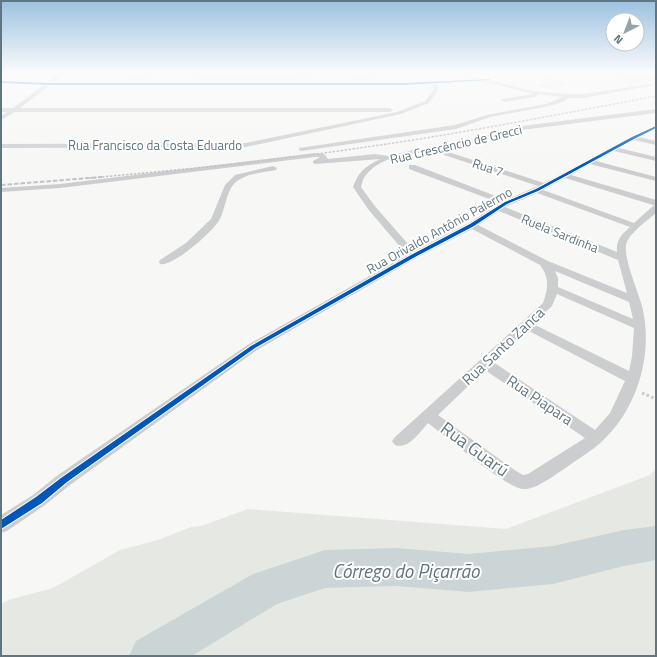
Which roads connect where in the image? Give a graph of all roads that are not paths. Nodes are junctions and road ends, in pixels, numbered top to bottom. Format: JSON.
{"nodes":[{"id":1,"x":23,"y":104,"type":"edge"},
{"id":2,"x":422,"y":104,"type":"edge"},
{"id":3,"x":551,"y":104,"type":"edge"},
{"id":4,"x":1,"y":110,"type":"edge"},
{"id":5,"x":14,"y":110,"type":"junction"},
{"id":6,"x":407,"y":110,"type":"junction"},
{"id":7,"x":656,"y":111,"type":"edge"},
{"id":8,"x":1,"y":118,"type":"edge"},
{"id":9,"x":655,"y":128,"type":"edge"},
{"id":10,"x":633,"y":138,"type":"junction"},
{"id":11,"x":656,"y":143,"type":"edge"},
{"id":12,"x":1,"y":146,"type":"edge"},
{"id":13,"x":297,"y":149,"type":"dead end"},
{"id":14,"x":431,"y":149,"type":"junction"},
{"id":15,"x":614,"y":149,"type":"junction"},
{"id":16,"x":388,"y":158,"type":"junction"},
{"id":17,"x":656,"y":159,"type":"edge"},
{"id":18,"x":315,"y":162,"type":"junction"},
{"id":19,"x":591,"y":162,"type":"junction"},
{"id":20,"x":412,"y":167,"type":"dead end"},
{"id":21,"x":564,"y":175,"type":"junction"},
{"id":22,"x":656,"y":179,"type":"edge"},
{"id":23,"x":541,"y":188,"type":"junction"},
{"id":24,"x":1,"y":190,"type":"edge"},
{"id":25,"x":656,"y":203,"type":"edge"},
{"id":26,"x":502,"y":205,"type":"junction"},
{"id":27,"x":656,"y":208,"type":"edge"},
{"id":28,"x":472,"y":225,"type":"junction"},
{"id":29,"x":635,"y":226,"type":"junction"},
{"id":30,"x":413,"y":256,"type":"junction"},
{"id":31,"x":622,"y":258,"type":"junction"},
{"id":32,"x":164,"y":262,"type":"dead end"},
{"id":33,"x":544,"y":263,"type":"junction"},
{"id":34,"x":554,"y":289,"type":"junction"},
{"id":35,"x":634,"y":300,"type":"junction"},
{"id":36,"x":526,"y":325,"type":"junction"},
{"id":37,"x":640,"y":326,"type":"junction"},
{"id":38,"x":485,"y":363,"type":"junction"},
{"id":39,"x":633,"y":378,"type":"junction"},
{"id":40,"x":428,"y":416,"type":"junction"},
{"id":41,"x":596,"y":438,"type":"junction"},
{"id":42,"x":400,"y":441,"type":"dead end"},
{"id":43,"x":1,"y":524,"type":"edge"}],
"edges":[{"from":1,"to":5,"type":"street"},
{"from":2,"to":6,"type":"street","name":"Rua Francisco da Costa Eduardo"},
{"from":3,"to":13,"type":"street"},
{"from":4,"to":5,"type":"street"},
{"from":5,"to":6,"type":"street"},
{"from":5,"to":8,"type":"street"},
{"from":6,"to":12,"type":"street","name":"Rua Francisco da Costa Eduardo"},
{"from":7,"to":14,"type":"street","name":"Rua Crescêncio de Grecci"},
{"from":9,"to":10,"type":"street","name":"Rua Orivaldo Antônio Palermo"},
{"from":10,"to":11,"type":"street"},
{"from":10,"to":15,"type":"street","name":"Rua Orivaldo Antônio Palermo"},
{"from":14,"to":16,"type":"street","name":"Rua Crescêncio de Grecci"},
{"from":14,"to":23,"type":"street","name":"Rua 7"},
{"from":15,"to":17,"type":"street"},
{"from":15,"to":19,"type":"street","name":"Rua Orivaldo Antônio Palermo"},
{"from":16,"to":18,"type":"street"},
{"from":16,"to":30,"type":"street","name":"Rua Crescêncio de Grecci"},
{"from":18,"to":24,"type":"street"},
{"from":18,"to":32,"type":"street"},
{"from":19,"to":21,"type":"street","name":"Rua Orivaldo Antônio Palermo"},
{"from":19,"to":22,"type":"street"},
{"from":20,"to":26,"type":"street","name":"Ruela Sardinha"},
{"from":21,"to":23,"type":"street","name":"Rua Orivaldo Antônio Palermo"},
{"from":21,"to":25,"type":"street"},
{"from":23,"to":26,"type":"street","name":"Rua Orivaldo Antônio Palermo"},
{"from":23,"to":29,"type":"street","name":"Rua 7"},
{"from":26,"to":28,"type":"street","name":"Rua Orivaldo Antônio Palermo"},
{"from":26,"to":31,"type":"street","name":"Ruela Sardinha"},
{"from":27,"to":29,"type":"street"},
{"from":28,"to":30,"type":"street","name":"Rua Orivaldo Antônio Palermo"},
{"from":28,"to":33,"type":"street"},
{"from":29,"to":31,"type":"street"},
{"from":30,"to":43,"type":"street","name":"Rua Orivaldo Antônio Palermo"},
{"from":31,"to":35,"type":"street"},
{"from":33,"to":34,"type":"street"},
{"from":33,"to":35,"type":"street"},
{"from":34,"to":36,"type":"street","name":"Rua Santo Zanca"},
{"from":34,"to":37,"type":"street"},
{"from":35,"to":37,"type":"street"},
{"from":36,"to":38,"type":"street","name":"Rua Santo Zanca"},
{"from":36,"to":39,"type":"street"},
{"from":37,"to":39,"type":"street"},
{"from":38,"to":40,"type":"street","name":"Rua Santo Zanca"},
{"from":38,"to":41,"type":"street","name":"Rua Piapara"},
{"from":39,"to":41,"type":"street"},
{"from":40,"to":41,"type":"street","name":"Rua Guarú"},
{"from":40,"to":42,"type":"street","name":"Rua Santo Zanca"}]}
